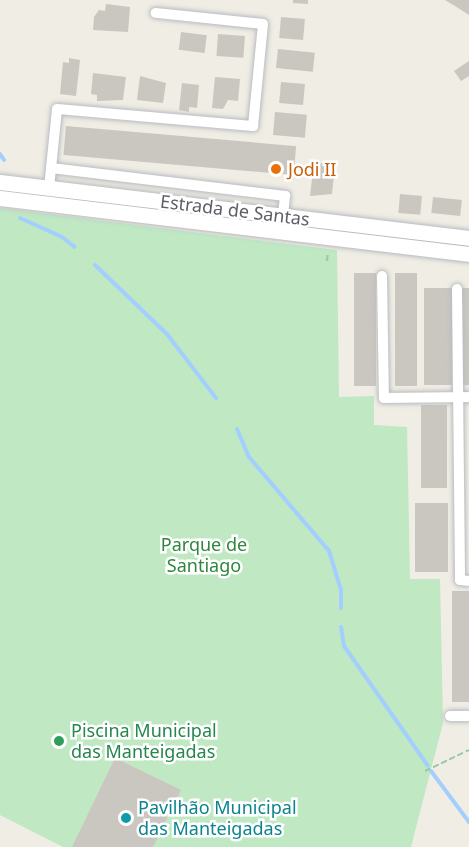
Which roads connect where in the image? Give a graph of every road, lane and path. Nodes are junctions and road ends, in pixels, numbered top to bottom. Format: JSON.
{"nodes":[{"id":1,"x":156,"y":13,"type":"dead end"},
{"id":2,"x":51,"y":168,"type":"junction"},
{"id":3,"x":0,"y":182,"type":"edge"},
{"id":4,"x":49,"y":188,"type":"junction"},
{"id":5,"x":0,"y":198,"type":"edge"},
{"id":6,"x":283,"y":216,"type":"junction"},
{"id":7,"x":469,"y":238,"type":"edge"},
{"id":8,"x":469,"y":254,"type":"edge"},
{"id":9,"x":382,"y":276,"type":"dead end"},
{"id":10,"x":457,"y":289,"type":"dead end"},
{"id":11,"x":463,"y":397,"type":"edge"},
{"id":12,"x":465,"y":581,"type":"edge"},
{"id":13,"x":450,"y":716,"type":"dead end"},
{"id":14,"x":469,"y":716,"type":"edge"},
{"id":15,"x":469,"y":750,"type":"edge"},
{"id":16,"x":425,"y":771,"type":"dead end"}],
"edges":[{"from":1,"to":2,"type":"street"},
{"from":2,"to":4,"type":"street"},
{"from":2,"to":6,"type":"street"},
{"from":3,"to":4,"type":"main road","name":"Estrada de Santas"},
{"from":4,"to":6,"type":"main road","name":"Estrada de Santas"},
{"from":5,"to":8,"type":"main road","name":"Estrada de Santas"},
{"from":6,"to":7,"type":"main road","name":"Estrada de Santas"},
{"from":9,"to":11,"type":"street"},
{"from":10,"to":11,"type":"street"},
{"from":11,"to":12,"type":"street"},
{"from":13,"to":14,"type":"street"},
{"from":15,"to":16,"type":"path"}]}
